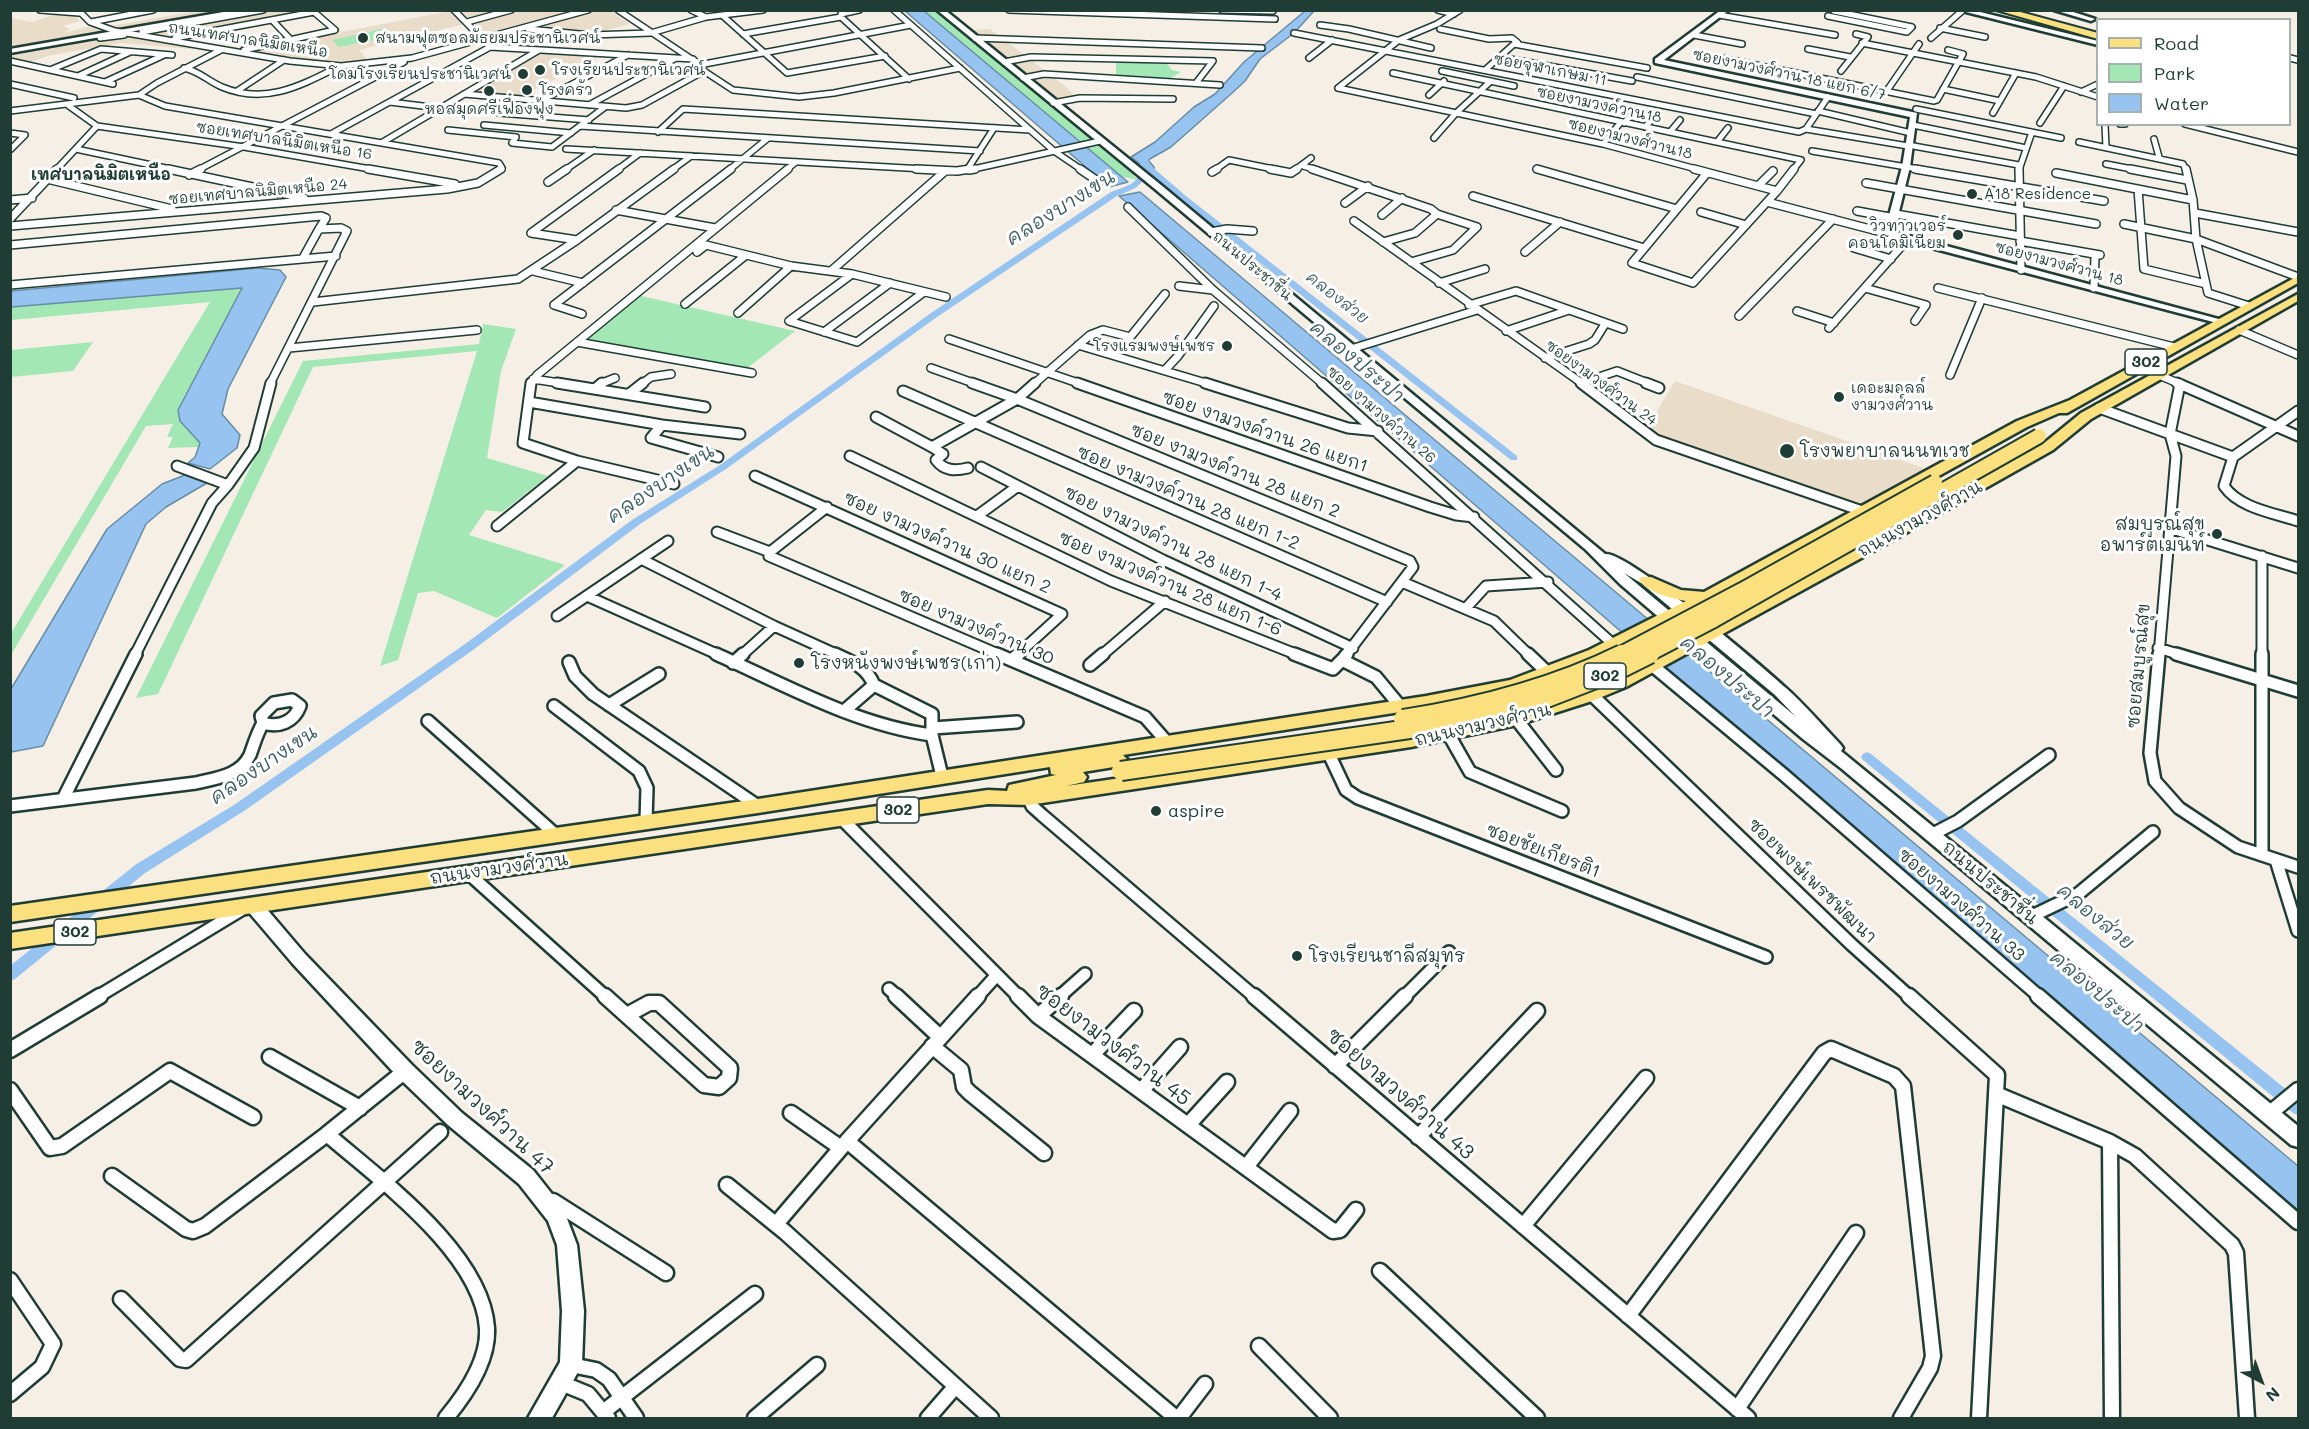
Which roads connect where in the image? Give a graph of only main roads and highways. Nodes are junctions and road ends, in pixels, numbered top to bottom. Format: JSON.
{"nodes":[{"id":1,"x":2000,"y":10,"type":"edge"},
{"id":2,"x":2012,"y":10,"type":"edge"},
{"id":3,"x":2029,"y":10,"type":"edge"},
{"id":4,"x":2044,"y":10,"type":"edge"},
{"id":5,"x":2094,"y":30,"type":"edge"},
{"id":6,"x":2298,"y":278,"type":"edge"},
{"id":7,"x":2298,"y":297,"type":"edge"},
{"id":8,"x":2070,"y":404,"type":"junction"},
{"id":9,"x":2086,"y":416,"type":"junction"},
{"id":10,"x":2033,"y":433,"type":"junction"},
{"id":11,"x":1829,"y":530,"type":"junction"},
{"id":12,"x":1864,"y":551,"type":"junction"},
{"id":13,"x":1646,"y":580,"type":"road end"},
{"id":14,"x":1710,"y":596,"type":"junction"},
{"id":15,"x":1513,"y":685,"type":"junction"},
{"id":16,"x":1545,"y":712,"type":"junction"},
{"id":17,"x":1120,"y":766,"type":"junction"},
{"id":18,"x":982,"y":770,"type":"junction"},
{"id":19,"x":988,"y":797,"type":"junction"},
{"id":20,"x":10,"y":914,"type":"edge"},
{"id":21,"x":16,"y":941,"type":"edge"}],
"edges":[{"from":1,"to":5,"type":"highway"},
{"from":2,"to":5,"type":"highway"},
{"from":3,"to":5,"type":"highway"},
{"from":4,"to":5,"type":"highway"},
{"from":6,"to":8,"type":"main road","name":"ถนนงามวงศ์วาน","number":"302"},
{"from":7,"to":9,"type":"main road","name":"ถนนงามวงศ์วาน","number":"302"},
{"from":8,"to":10,"type":"main road","name":"ถนนงามวงศ์วาน","number":"302"},
{"from":8,"to":11,"type":"main road","name":"ถนนงามวงศ์วาน","number":"302"},
{"from":9,"to":10,"type":"main road","name":"ถนนงามวงศ์วาน","number":"302"},
{"from":9,"to":12,"type":"main road","name":"ถนนงามวงศ์วาน","number":"302"},
{"from":10,"to":17,"type":"main road","name":"ถนนงามวงศ์วาน","number":"302","bridge":true},
{"from":11,"to":12,"type":"main road"},
{"from":11,"to":14,"type":"main road","name":"ถนนงามวงศ์วาน","number":"302"},
{"from":12,"to":16,"type":"main road","name":"ถนนงามวงศ์วาน","number":"302"},
{"from":13,"to":14,"type":"main road"},
{"from":14,"to":15,"type":"main road","name":"ถนนงามวงศ์วาน","number":"302"},
{"from":15,"to":16,"type":"main road"},
{"from":15,"to":18,"type":"main road","name":"ถนนงามวงศ์วาน","number":"302"},
{"from":16,"to":19,"type":"main road","name":"ถนนงามวงศ์วาน","number":"302"},
{"from":17,"to":18,"type":"main road","name":"ถนนงามวงศ์วาน","number":"302"},
{"from":17,"to":19,"type":"main road","name":"ถนนงามวงศ์วาน","number":"302"},
{"from":18,"to":20,"type":"main road","name":"ถนนงามวงศ์วาน","number":"302"},
{"from":19,"to":21,"type":"main road","name":"ถนนงามวงศ์วาน","number":"302"}]}
